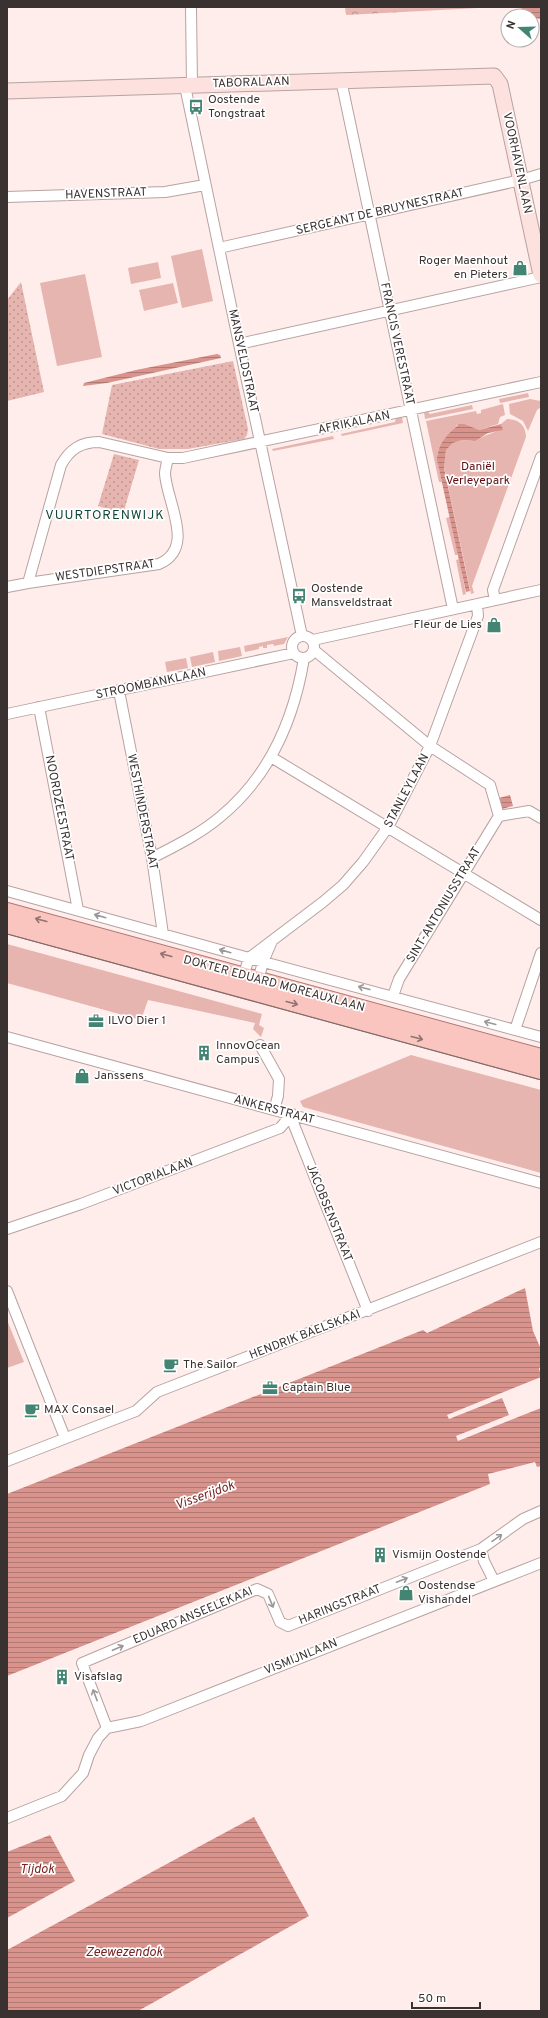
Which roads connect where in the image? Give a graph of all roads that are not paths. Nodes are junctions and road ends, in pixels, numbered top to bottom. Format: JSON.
{"nodes":[{"id":1,"x":191,"y":12,"type":"edge"},
{"id":2,"x":494,"y":76,"type":"joint"},
{"id":3,"x":341,"y":80,"type":"junction"},
{"id":4,"x":189,"y":85,"type":"junction"},
{"id":5,"x":7,"y":91,"type":"edge"},
{"id":6,"x":541,"y":174,"type":"edge"},
{"id":7,"x":521,"y":180,"type":"junction"},
{"id":8,"x":205,"y":185,"type":"junction"},
{"id":9,"x":7,"y":197,"type":"edge"},
{"id":10,"x":369,"y":214,"type":"junction"},
{"id":11,"x":219,"y":248,"type":"junction"},
{"id":12,"x":541,"y":276,"type":"edge"},
{"id":13,"x":390,"y":311,"type":"junction"},
{"id":14,"x":239,"y":344,"type":"junction"},
{"id":15,"x":541,"y":382,"type":"edge"},
{"id":16,"x":411,"y":410,"type":"junction"},
{"id":17,"x":260,"y":443,"type":"junction"},
{"id":18,"x":541,"y":457,"type":"edge"},
{"id":19,"x":168,"y":458,"type":"junction"},
{"id":20,"x":28,"y":582,"type":"junction"},
{"id":21,"x":7,"y":587,"type":"edge"},
{"id":22,"x":541,"y":590,"type":"edge"},
{"id":23,"x":495,"y":600,"type":"junction"},
{"id":24,"x":477,"y":604,"type":"junction"},
{"id":25,"x":453,"y":609,"type":"junction"},
{"id":26,"x":302,"y":636,"type":"junction"},
{"id":27,"x":313,"y":645,"type":"junction"},
{"id":28,"x":294,"y":653,"type":"junction"},
{"id":29,"x":304,"y":658,"type":"junction"},
{"id":30,"x":119,"y":691,"type":"junction"},
{"id":31,"x":39,"y":707,"type":"junction"},
{"id":32,"x":7,"y":714,"type":"edge"},
{"id":33,"x":430,"y":746,"type":"junction"},
{"id":34,"x":271,"y":757,"type":"junction"},
{"id":35,"x":499,"y":816,"type":"junction"},
{"id":36,"x":541,"y":818,"type":"edge"},
{"id":37,"x":388,"y":827,"type":"junction"},
{"id":38,"x":152,"y":858,"type":"junction"},
{"id":39,"x":463,"y":873,"type":"junction"},
{"id":40,"x":7,"y":891,"type":"edge"},
{"id":41,"x":78,"y":910,"type":"junction"},
{"id":42,"x":7,"y":911,"type":"edge"},
{"id":43,"x":541,"y":920,"type":"edge"},
{"id":44,"x":7,"y":926,"type":"edge"},
{"id":45,"x":164,"y":934,"type":"junction"},
{"id":46,"x":275,"y":938,"type":"junction"},
{"id":47,"x":541,"y":952,"type":"edge"},
{"id":48,"x":248,"y":958,"type":"junction"},
{"id":49,"x":263,"y":962,"type":"junction"},
{"id":50,"x":249,"y":984,"type":"junction"},
{"id":51,"x":393,"y":996,"type":"junction"},
{"id":52,"x":515,"y":1030,"type":"junction"},
{"id":53,"x":541,"y":1036,"type":"edge"},
{"id":54,"x":7,"y":1037,"type":"edge"},
{"id":55,"x":260,"y":1045,"type":"dead end"},
{"id":56,"x":541,"y":1057,"type":"edge"},
{"id":57,"x":541,"y":1071,"type":"edge"},
{"id":58,"x":274,"y":1110,"type":"junction"},
{"id":59,"x":292,"y":1114,"type":"junction"},
{"id":60,"x":541,"y":1183,"type":"edge"},
{"id":61,"x":7,"y":1229,"type":"edge"},
{"id":62,"x":541,"y":1242,"type":"edge"},
{"id":63,"x":7,"y":1291,"type":"edge"},
{"id":64,"x":368,"y":1311,"type":"junction"},
{"id":65,"x":65,"y":1438,"type":"junction"},
{"id":66,"x":7,"y":1461,"type":"edge"},
{"id":67,"x":541,"y":1511,"type":"edge"},
{"id":68,"x":481,"y":1549,"type":"junction"},
{"id":69,"x":541,"y":1563,"type":"edge"},
{"id":70,"x":494,"y":1581,"type":"junction"},
{"id":71,"x":288,"y":1626,"type":"joint"},
{"id":72,"x":107,"y":1728,"type":"junction"},
{"id":73,"x":7,"y":1818,"type":"edge"}],
"edges":[{"from":1,"to":4,"type":"street","name":"MANSVELDSTRAAT"},
{"from":2,"to":3,"type":"street","name":"TABORALAAN"},
{"from":2,"to":7,"type":"street","name":"VOORHAVENLAAN"},
{"from":3,"to":4,"type":"street","name":"TABORALAAN"},
{"from":3,"to":10,"type":"street","name":"FRANCIS VERESTRAAT"},
{"from":4,"to":5,"type":"street","name":"TABORALAAN"},
{"from":4,"to":8,"type":"street","name":"MANSVELDSTRAAT"},
{"from":6,"to":7,"type":"street","name":"SERGEANT DE BRUYNESTRAAT"},
{"from":7,"to":10,"type":"street","name":"SERGEANT DE BRUYNESTRAAT"},
{"from":7,"to":12,"type":"street","name":"VOORHAVENLAAN"},
{"from":8,"to":9,"type":"street","name":"HAVENSTRAAT"},
{"from":8,"to":11,"type":"street","name":"MANSVELDSTRAAT"},
{"from":10,"to":11,"type":"street","name":"SERGEANT DE BRUYNESTRAAT"},
{"from":10,"to":13,"type":"street","name":"FRANCIS VERESTRAAT"},
{"from":11,"to":14,"type":"street","name":"MANSVELDSTRAAT"},
{"from":12,"to":13,"type":"street"},
{"from":13,"to":14,"type":"street"},
{"from":13,"to":16,"type":"street","name":"FRANCIS VERESTRAAT"},
{"from":14,"to":17,"type":"street","name":"MANSVELDSTRAAT"},
{"from":15,"to":16,"type":"street","name":"AFRIKALAAN"},
{"from":16,"to":17,"type":"street","name":"AFRIKALAAN"},
{"from":16,"to":25,"type":"street","name":"FRANCIS VERESTRAAT"},
{"from":17,"to":19,"type":"street","name":"AFRIKALAAN"},
{"from":17,"to":26,"type":"street","name":"MANSVELDSTRAAT"},
{"from":18,"to":23,"type":"street"},
{"from":19,"to":20,"type":"street","name":"AFRIKALAAN"},
{"from":19,"to":20,"type":"street","name":"WESTDIEPSTRAAT"},
{"from":20,"to":21,"type":"street","name":"WESTDIEPSTRAAT"},
{"from":22,"to":23,"type":"street"},
{"from":23,"to":24,"type":"street"},
{"from":24,"to":25,"type":"street"},
{"from":24,"to":33,"type":"street","name":"STANLEYLAAN"},
{"from":25,"to":27,"type":"street"},
{"from":26,"to":27,"type":"street"},
{"from":26,"to":28,"type":"street"},
{"from":27,"to":29,"type":"street"},
{"from":27,"to":33,"type":"street"},
{"from":28,"to":29,"type":"street"},
{"from":28,"to":30,"type":"street","name":"STROOMBANKLAAN"},
{"from":29,"to":34,"type":"street"},
{"from":30,"to":31,"type":"street","name":"STROOMBANKLAAN"},
{"from":30,"to":38,"type":"street","name":"WESTHINDERSTRAAT"},
{"from":31,"to":32,"type":"street","name":"STROOMBANKLAAN"},
{"from":31,"to":41,"type":"street","name":"NOORDZEESTRAAT"},
{"from":33,"to":35,"type":"street"},
{"from":33,"to":37,"type":"street","name":"STANLEYLAAN"},
{"from":34,"to":37,"type":"street"},
{"from":34,"to":38,"type":"street"},
{"from":35,"to":36,"type":"street"},
{"from":35,"to":39,"type":"street","name":"SINT-ANTONIUSSTRAAT"},
{"from":37,"to":39,"type":"street"},
{"from":37,"to":46,"type":"street","name":"STANLEYLAAN"},
{"from":38,"to":45,"type":"street","name":"WESTHINDERSTRAAT"},
{"from":39,"to":43,"type":"street"},
{"from":39,"to":51,"type":"street","name":"SINT-ANTONIUSSTRAAT"},
{"from":40,"to":41,"type":"street","name":"DOKTER EDUARD MOREAUXLAAN"},
{"from":45,"to":41,"type":"street","name":"DOKTER EDUARD MOREAUXLAAN","one_way":true},
{"from":50,"to":42,"type":"main road","name":"DOKTER EDUARD MOREAUXLAAN","one_way":true},
{"from":44,"to":50,"type":"main road","name":"DOKTER EDUARD MOREAUXLAAN"},
{"from":48,"to":45,"type":"street","name":"DOKTER EDUARD MOREAUXLAAN","one_way":true},
{"from":46,"to":48,"type":"street","name":"STANLEYLAAN"},
{"from":46,"to":49,"type":"street","name":"STANLEYLAAN"},
{"from":47,"to":52,"type":"street"},
{"from":48,"to":49,"type":"street","name":"DOKTER EDUARD MOREAUXLAAN"},
{"from":48,"to":50,"type":"street"},
{"from":49,"to":50,"type":"street","name":"STANLEYLAAN"},
{"from":51,"to":49,"type":"street","name":"DOKTER EDUARD MOREAUXLAAN","one_way":true},
{"from":50,"to":56,"type":"main road","name":"DOKTER EDUARD MOREAUXLAAN"},
{"from":50,"to":57,"type":"main road","name":"DOKTER EDUARD MOREAUXLAAN","one_way":true},
{"from":52,"to":51,"type":"street","name":"DOKTER EDUARD MOREAUXLAAN","one_way":true},
{"from":52,"to":53,"type":"street","name":"DOKTER EDUARD MOREAUXLAAN"},
{"from":54,"to":58,"type":"street","name":"ANKERSTRAAT"},
{"from":55,"to":58,"type":"street"},
{"from":58,"to":59,"type":"street","name":"ANKERSTRAAT"},
{"from":59,"to":60,"type":"street","name":"ANKERSTRAAT"},
{"from":59,"to":61,"type":"street","name":"VICTORIALAAN"},
{"from":59,"to":64,"type":"street","name":"JACOBSENSTRAAT"},
{"from":62,"to":64,"type":"street","name":"HENDRIK BAELSKAAI"},
{"from":63,"to":65,"type":"street"},
{"from":64,"to":65,"type":"street","name":"HENDRIK BAELSKAAI"},
{"from":65,"to":66,"type":"street","name":"HENDRIK BAELSKAAI"},
{"from":68,"to":67,"type":"street","one_way":true},
{"from":68,"to":70,"type":"street"},
{"from":71,"to":68,"type":"street","name":"HARINGSTRAAT","one_way":true},
{"from":69,"to":70,"type":"street","name":"VISMIJNLAAN"},
{"from":70,"to":72,"type":"street","name":"VISMIJNLAAN"},
{"from":72,"to":71,"type":"street","name":"EDUARD ANSEELEKAAI","one_way":true},
{"from":72,"to":73,"type":"street"}]}
